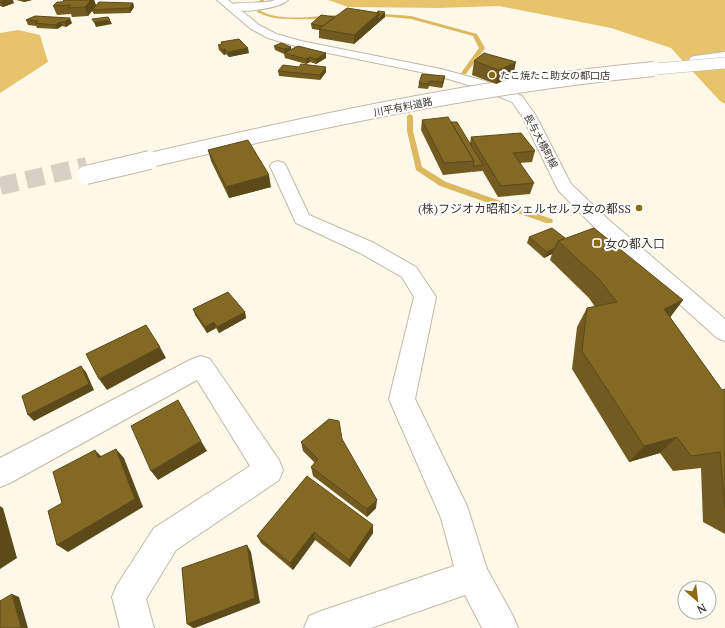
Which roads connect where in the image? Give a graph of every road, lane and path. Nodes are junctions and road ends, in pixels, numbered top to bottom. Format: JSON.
{"nodes":[{"id":1,"x":283,"y":0,"type":"edge"},
{"id":2,"x":226,"y":3,"type":"edge"},
{"id":3,"x":725,"y":54,"type":"edge"},
{"id":4,"x":725,"y":58,"type":"edge"},
{"id":5,"x":694,"y":62,"type":"junction"},
{"id":6,"x":725,"y":63,"type":"edge"},
{"id":7,"x":278,"y":166,"type":"dead end"},
{"id":8,"x":86,"y":170,"type":"tunnel mouth"},
{"id":9,"x":725,"y":332,"type":"edge"},
{"id":10,"x":0,"y":473,"type":"edge"},
{"id":11,"x":473,"y":576,"type":"junction"},
{"id":12,"x":137,"y":628,"type":"edge"},
{"id":13,"x":321,"y":628,"type":"edge"},
{"id":14,"x":501,"y":628,"type":"edge"}],
"edges":[{"from":1,"to":2,"type":"main road"},
{"from":2,"to":9,"type":"main road","name":"長与大橋町線"},
{"from":3,"to":5,"type":"main road"},
{"from":4,"to":5,"type":"main road","name":"川平有料道路"},
{"from":5,"to":6,"type":"main road","name":"川平有料道路","bridge":true},
{"from":5,"to":8,"type":"main road","name":"川平有料道路","bridge":true},
{"from":7,"to":11,"type":"main road"},
{"from":10,"to":12,"type":"main road"},
{"from":11,"to":13,"type":"main road"},
{"from":11,"to":14,"type":"main road"}]}
